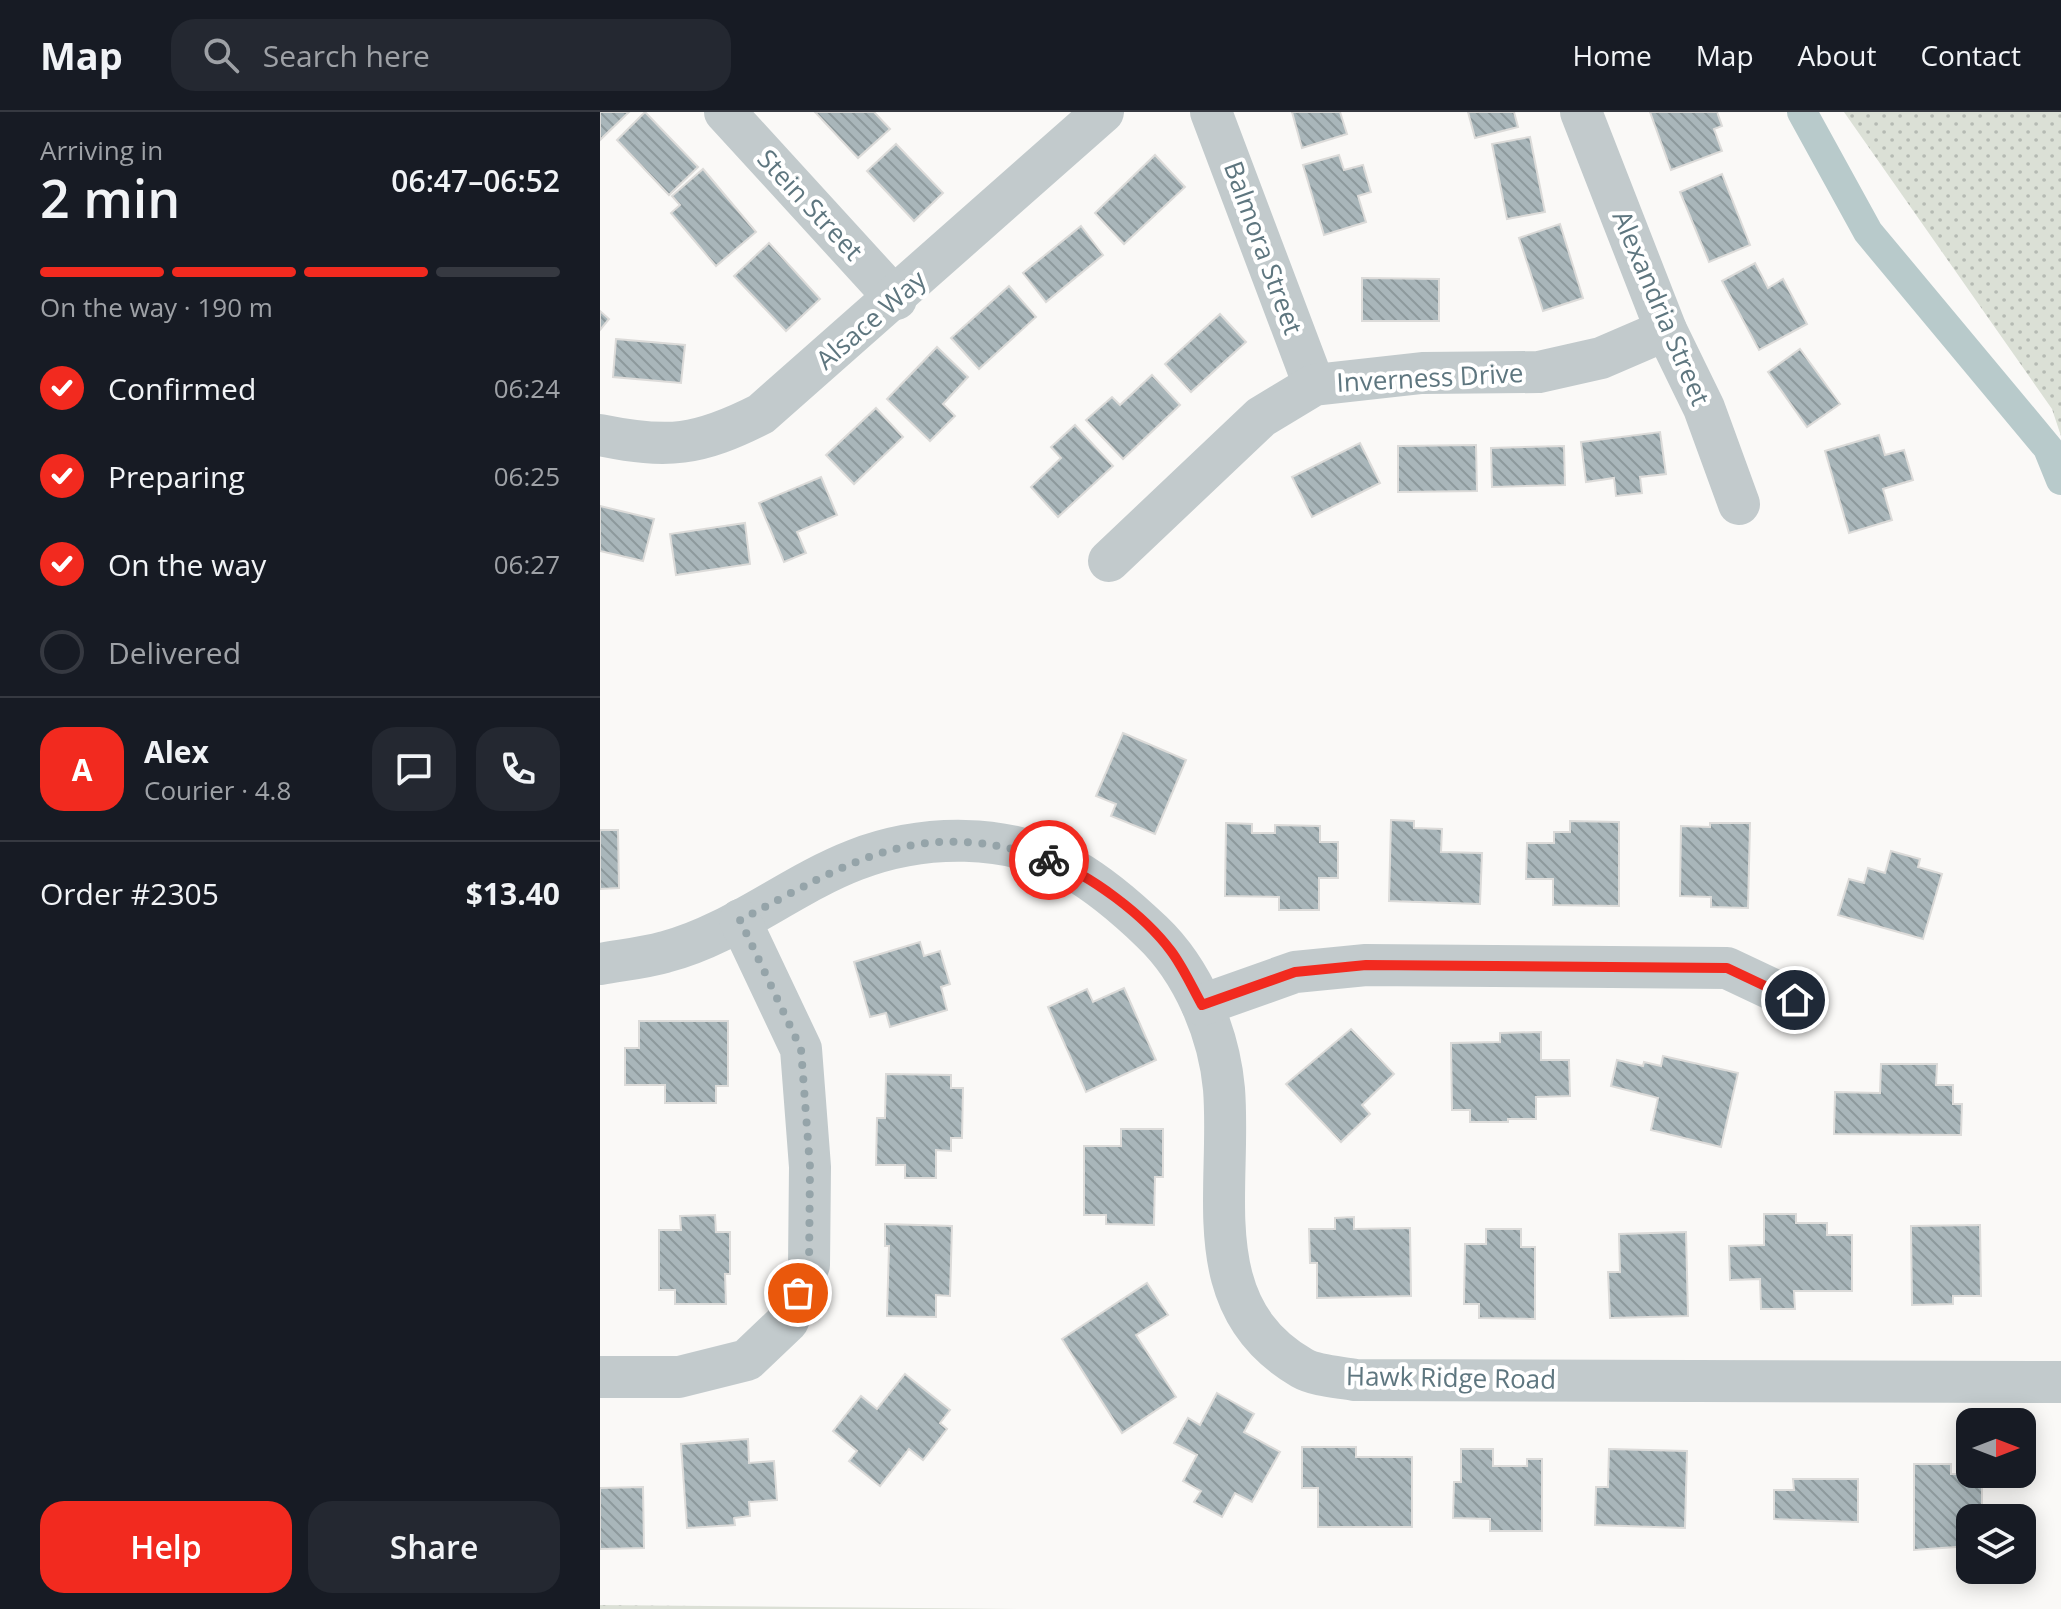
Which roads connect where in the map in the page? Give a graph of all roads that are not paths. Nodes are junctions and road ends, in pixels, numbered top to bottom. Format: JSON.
{"nodes":[{"id":1,"x":725,"y":112,"type":"edge"},
{"id":2,"x":1103,"y":112,"type":"edge"},
{"id":3,"x":1211,"y":112,"type":"edge"},
{"id":4,"x":1581,"y":112,"type":"edge"},
{"id":5,"x":896,"y":299,"type":"junction"},
{"id":6,"x":1666,"y":330,"type":"junction"},
{"id":7,"x":1314,"y":385,"type":"junction"},
{"id":8,"x":600,"y":435,"type":"edge"},
{"id":9,"x":1739,"y":504,"type":"dead end"},
{"id":10,"x":1109,"y":561,"type":"dead end"},
{"id":11,"x":740,"y":920,"type":"junction"},
{"id":12,"x":600,"y":964,"type":"edge"},
{"id":13,"x":1795,"y":1000,"type":"dead end"},
{"id":14,"x":1202,"y":1005,"type":"junction"},
{"id":15,"x":600,"y":1377,"type":"edge"},
{"id":16,"x":2061,"y":1382,"type":"edge"}],
"edges":[{"from":1,"to":5,"type":"street","name":"Stein Street"},
{"from":2,"to":5,"type":"street","name":"Alsace Way"},
{"from":3,"to":7,"type":"street","name":"Balmora Street"},
{"from":4,"to":6,"type":"street","name":"Alexandria Street"},
{"from":5,"to":8,"type":"street","name":"Alsace Way"},
{"from":6,"to":7,"type":"street","name":"Inverness Drive"},
{"from":6,"to":9,"type":"street","name":"Alexandria Street"},
{"from":7,"to":10,"type":"street","name":"Inverness Drive"},
{"from":11,"to":12,"type":"street","name":"Hawk Ridge Road"},
{"from":11,"to":14,"type":"street","name":"Hawk Ridge Road"},
{"from":11,"to":15,"type":"street"},
{"from":13,"to":14,"type":"street"},
{"from":14,"to":16,"type":"street","name":"Hawk Ridge Road"}]}
